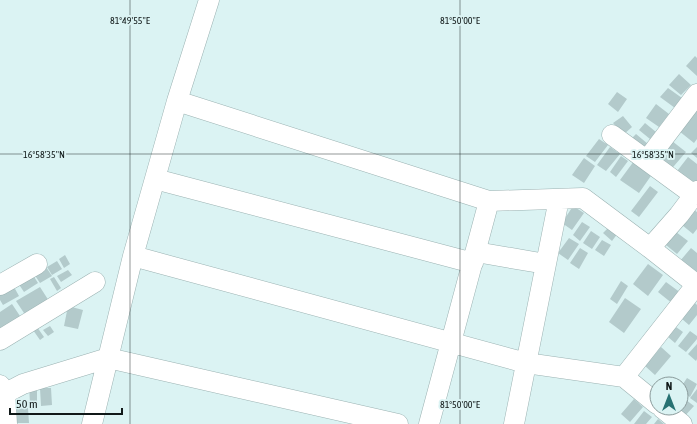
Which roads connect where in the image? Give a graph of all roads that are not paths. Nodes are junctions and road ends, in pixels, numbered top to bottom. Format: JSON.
{"nodes":[{"id":1,"x":209,"y":0,"type":"edge"},
{"id":2,"x":697,"y":94,"type":"edge"},
{"id":3,"x":177,"y":101,"type":"junction"},
{"id":4,"x":612,"y":135,"type":"dead end"},
{"id":5,"x":647,"y":160,"type":"junction"},
{"id":6,"x":155,"y":179,"type":"junction"},
{"id":7,"x":696,"y":193,"type":"edge"},
{"id":8,"x":559,"y":199,"type":"junction"},
{"id":9,"x":489,"y":201,"type":"junction"},
{"id":10,"x":650,"y":248,"type":"junction"},
{"id":11,"x":134,"y":256,"type":"junction"},
{"id":12,"x":474,"y":257,"type":"junction"},
{"id":13,"x":38,"y":264,"type":"dead end"},
{"id":14,"x":546,"y":264,"type":"junction"},
{"id":15,"x":95,"y":282,"type":"dead end"},
{"id":16,"x":0,"y":284,"type":"edge"},
{"id":17,"x":697,"y":285,"type":"edge"},
{"id":18,"x":0,"y":340,"type":"edge"},
{"id":19,"x":451,"y":342,"type":"junction"},
{"id":20,"x":108,"y":358,"type":"junction"},
{"id":21,"x":526,"y":363,"type":"junction"},
{"id":22,"x":624,"y":377,"type":"junction"},
{"id":23,"x":2,"y":391,"type":"edge"},
{"id":24,"x":649,"y":397,"type":"edge"},
{"id":25,"x":672,"y":416,"type":"edge"},
{"id":26,"x":7,"y":424,"type":"edge"},
{"id":27,"x":92,"y":424,"type":"edge"},
{"id":28,"x":398,"y":424,"type":"edge"},
{"id":29,"x":429,"y":424,"type":"edge"},
{"id":30,"x":514,"y":424,"type":"edge"},
{"id":31,"x":682,"y":424,"type":"edge"}],
"edges":[{"from":1,"to":3,"type":"street"},
{"from":2,"to":5,"type":"street"},
{"from":3,"to":6,"type":"street"},
{"from":3,"to":9,"type":"street"},
{"from":4,"to":5,"type":"street"},
{"from":5,"to":7,"type":"street"},
{"from":6,"to":11,"type":"street"},
{"from":6,"to":12,"type":"street"},
{"from":7,"to":10,"type":"street"},
{"from":8,"to":9,"type":"street"},
{"from":8,"to":10,"type":"street"},
{"from":8,"to":14,"type":"street"},
{"from":9,"to":12,"type":"street"},
{"from":10,"to":17,"type":"street"},
{"from":11,"to":19,"type":"street"},
{"from":11,"to":20,"type":"street"},
{"from":12,"to":14,"type":"street"},
{"from":12,"to":19,"type":"street"},
{"from":13,"to":16,"type":"street"},
{"from":14,"to":21,"type":"street"},
{"from":15,"to":18,"type":"street"},
{"from":17,"to":22,"type":"street"},
{"from":19,"to":21,"type":"street"},
{"from":19,"to":29,"type":"street"},
{"from":20,"to":23,"type":"street"},
{"from":20,"to":27,"type":"street"},
{"from":20,"to":28,"type":"street"},
{"from":21,"to":22,"type":"street"},
{"from":21,"to":30,"type":"street"},
{"from":22,"to":24,"type":"street"},
{"from":23,"to":26,"type":"street"},
{"from":25,"to":31,"type":"street"}]}
